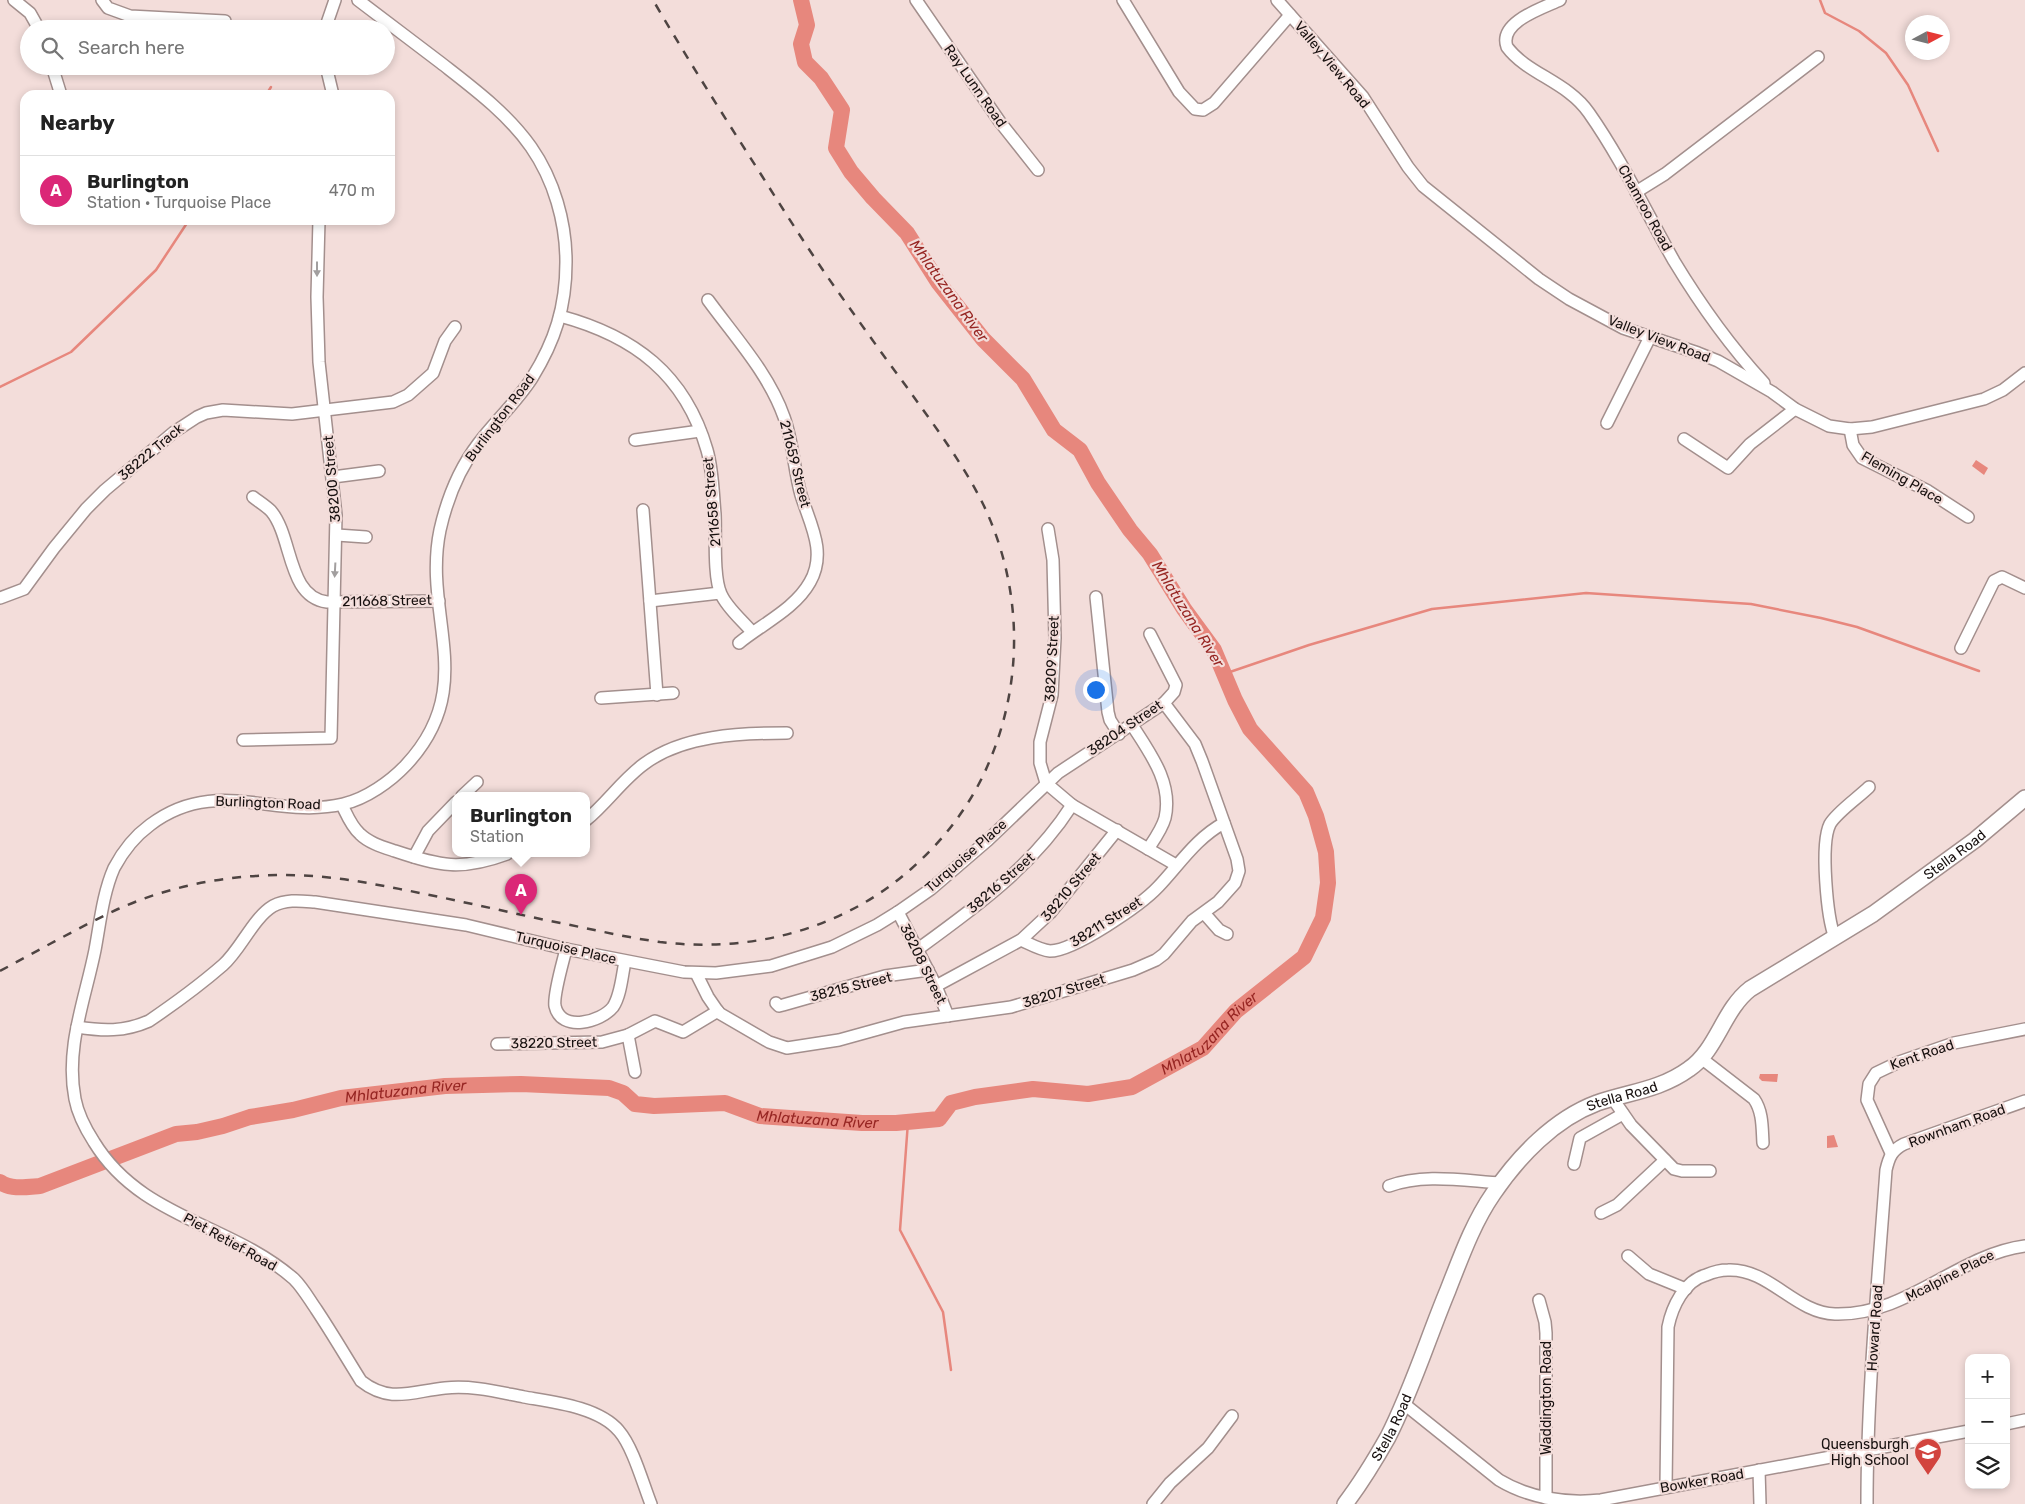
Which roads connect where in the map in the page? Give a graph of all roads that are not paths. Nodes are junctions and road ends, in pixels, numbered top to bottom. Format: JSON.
{"nodes":[{"id":1,"x":14,"y":0,"type":"edge"},
{"id":2,"x":102,"y":0,"type":"edge"},
{"id":3,"x":335,"y":0,"type":"edge"},
{"id":4,"x":358,"y":0,"type":"edge"},
{"id":5,"x":916,"y":0,"type":"edge"},
{"id":6,"x":1124,"y":0,"type":"edge"},
{"id":7,"x":1277,"y":0,"type":"edge"},
{"id":8,"x":1560,"y":0,"type":"edge"},
{"id":9,"x":1290,"y":15,"type":"junction"},
{"id":10,"x":34,"y":20,"type":"edge"},
{"id":11,"x":206,"y":20,"type":"edge"},
{"id":12,"x":328,"y":20,"type":"edge"},
{"id":13,"x":384,"y":20,"type":"edge"},
{"id":14,"x":395,"y":28,"type":"edge"},
{"id":15,"x":1818,"y":57,"type":"dead end"},
{"id":16,"x":55,"y":75,"type":"edge"},
{"id":17,"x":328,"y":75,"type":"edge"},
{"id":18,"x":59,"y":90,"type":"edge"},
{"id":19,"x":332,"y":90,"type":"edge"},
{"id":20,"x":1038,"y":170,"type":"dead end"},
{"id":21,"x":1636,"y":192,"type":"junction"},
{"id":22,"x":318,"y":225,"type":"edge"},
{"id":23,"x":708,"y":300,"type":"dead end"},
{"id":24,"x":560,"y":316,"type":"junction"},
{"id":25,"x":454,"y":327,"type":"dead end"},
{"id":26,"x":1650,"y":337,"type":"junction"},
{"id":27,"x":2025,"y":373,"type":"edge"},
{"id":28,"x":1772,"y":392,"type":"junction"},
{"id":29,"x":1795,"y":409,"type":"junction"},
{"id":30,"x":325,"y":410,"type":"junction"},
{"id":31,"x":1607,"y":423,"type":"dead end"},
{"id":32,"x":1850,"y":429,"type":"junction"},
{"id":33,"x":700,"y":431,"type":"junction"},
{"id":34,"x":635,"y":440,"type":"dead end"},
{"id":35,"x":1684,"y":440,"type":"dead end"},
{"id":36,"x":379,"y":471,"type":"dead end"},
{"id":37,"x":333,"y":478,"type":"junction"},
{"id":38,"x":253,"y":496,"type":"dead end"},
{"id":39,"x":644,"y":510,"type":"dead end"},
{"id":40,"x":1968,"y":517,"type":"dead end"},
{"id":41,"x":1048,"y":529,"type":"dead end"},
{"id":42,"x":337,"y":535,"type":"junction"},
{"id":43,"x":366,"y":537,"type":"dead end"},
{"id":44,"x":2025,"y":588,"type":"edge"},
{"id":45,"x":720,"y":593,"type":"junction"},
{"id":46,"x":1096,"y":597,"type":"dead end"},
{"id":47,"x":0,"y":598,"type":"edge"},
{"id":48,"x":439,"y":601,"type":"junction"},
{"id":49,"x":650,"y":601,"type":"junction"},
{"id":50,"x":334,"y":602,"type":"junction"},
{"id":51,"x":752,"y":632,"type":"junction"},
{"id":52,"x":1150,"y":634,"type":"dead end"},
{"id":53,"x":738,"y":643,"type":"dead end"},
{"id":54,"x":1961,"y":648,"type":"dead end"},
{"id":55,"x":673,"y":693,"type":"dead end"},
{"id":56,"x":657,"y":695,"type":"junction"},
{"id":57,"x":601,"y":698,"type":"dead end"},
{"id":58,"x":1164,"y":703,"type":"junction"},
{"id":59,"x":1132,"y":725,"type":"junction"},
{"id":60,"x":787,"y":733,"type":"dead end"},
{"id":61,"x":1119,"y":734,"type":"junction"},
{"id":62,"x":242,"y":740,"type":"dead end"},
{"id":63,"x":477,"y":782,"type":"dead end"},
{"id":64,"x":1046,"y":784,"type":"junction"},
{"id":65,"x":1869,"y":787,"type":"dead end"},
{"id":66,"x":466,"y":792,"type":"edge"},
{"id":67,"x":2025,"y":798,"type":"edge"},
{"id":68,"x":342,"y":804,"type":"junction"},
{"id":69,"x":1072,"y":805,"type":"junction"},
{"id":70,"x":452,"y":806,"type":"edge"},
{"id":71,"x":180,"y":807,"type":"joint"},
{"id":72,"x":2018,"y":812,"type":"edge"},
{"id":73,"x":590,"y":816,"type":"edge"},
{"id":74,"x":1224,"y":823,"type":"junction"},
{"id":75,"x":1117,"y":830,"type":"junction"},
{"id":76,"x":1148,"y":849,"type":"junction"},
{"id":77,"x":414,"y":857,"type":"junction"},
{"id":78,"x":499,"y":857,"type":"edge"},
{"id":79,"x":1176,"y":865,"type":"junction"},
{"id":80,"x":898,"y":912,"type":"junction"},
{"id":81,"x":1204,"y":913,"type":"junction"},
{"id":82,"x":1227,"y":934,"type":"dead end"},
{"id":83,"x":1835,"y":938,"type":"junction"},
{"id":84,"x":1021,"y":940,"type":"junction"},
{"id":85,"x":566,"y":949,"type":"junction"},
{"id":86,"x":918,"y":949,"type":"junction"},
{"id":87,"x":625,"y":962,"type":"junction"},
{"id":88,"x":928,"y":970,"type":"junction"},
{"id":89,"x":696,"y":973,"type":"junction"},
{"id":90,"x":936,"y":986,"type":"junction"},
{"id":91,"x":776,"y":1003,"type":"dead end"},
{"id":92,"x":718,"y":1011,"type":"junction"},
{"id":93,"x":948,"y":1016,"type":"junction"},
{"id":94,"x":77,"y":1026,"type":"junction"},
{"id":95,"x":2025,"y":1029,"type":"edge"},
{"id":96,"x":628,"y":1035,"type":"junction"},
{"id":97,"x":497,"y":1044,"type":"dead end"},
{"id":98,"x":1701,"y":1058,"type":"junction"},
{"id":99,"x":635,"y":1072,"type":"dead end"},
{"id":100,"x":1613,"y":1099,"type":"junction"},
{"id":101,"x":2025,"y":1101,"type":"edge"},
{"id":102,"x":1623,"y":1114,"type":"junction"},
{"id":103,"x":1763,"y":1144,"type":"dead end"},
{"id":104,"x":1891,"y":1153,"type":"junction"},
{"id":105,"x":1665,"y":1160,"type":"junction"},
{"id":106,"x":1574,"y":1164,"type":"dead end"},
{"id":107,"x":1710,"y":1171,"type":"dead end"},
{"id":108,"x":1502,"y":1183,"type":"junction"},
{"id":109,"x":1389,"y":1186,"type":"dead end"},
{"id":110,"x":1601,"y":1213,"type":"dead end"},
{"id":111,"x":2025,"y":1246,"type":"edge"},
{"id":112,"x":1628,"y":1256,"type":"dead end"},
{"id":113,"x":1686,"y":1289,"type":"junction"},
{"id":114,"x":1539,"y":1300,"type":"dead end"},
{"id":115,"x":1876,"y":1309,"type":"junction"},
{"id":116,"x":1403,"y":1404,"type":"junction"},
{"id":117,"x":1232,"y":1416,"type":"dead end"},
{"id":118,"x":2025,"y":1420,"type":"edge"},
{"id":119,"x":2010,"y":1423,"type":"edge"},
{"id":120,"x":1965,"y":1432,"type":"edge"},
{"id":121,"x":1867,"y":1450,"type":"junction"},
{"id":122,"x":1759,"y":1470,"type":"junction"},
{"id":123,"x":1666,"y":1487,"type":"junction"},
{"id":124,"x":1520,"y":1492,"type":"junction"},
{"id":125,"x":1546,"y":1498,"type":"junction"},
{"id":126,"x":651,"y":1504,"type":"edge"},
{"id":127,"x":1153,"y":1504,"type":"edge"},
{"id":128,"x":1345,"y":1504,"type":"edge"},
{"id":129,"x":1520,"y":1504,"type":"edge"},
{"id":130,"x":1760,"y":1504,"type":"edge"},
{"id":131,"x":1867,"y":1504,"type":"edge"}],
"edges":[{"from":1,"to":10,"type":"street"},
{"from":2,"to":11,"type":"street"},
{"from":3,"to":12,"type":"street"},
{"from":4,"to":13,"type":"street","name":"Burlington Road"},
{"from":5,"to":20,"type":"street","name":"Ray Lunn Road"},
{"from":6,"to":9,"type":"street"},
{"from":7,"to":9,"type":"street","name":"Valley View Road"},
{"from":8,"to":21,"type":"street","name":"Chamroo Road"},
{"from":9,"to":26,"type":"street","name":"Valley View Road"},
{"from":14,"to":24,"type":"street","name":"Burlington Road"},
{"from":15,"to":21,"type":"street"},
{"from":16,"to":18,"type":"street"},
{"from":17,"to":19,"type":"street"},
{"from":21,"to":28,"type":"street","name":"Chamroo Road"},
{"from":22,"to":30,"type":"street","name":"38200 Street","one_way":true},
{"from":23,"to":51,"type":"street","name":"211659 Street"},
{"from":24,"to":33,"type":"street","name":"211658 Street"},
{"from":24,"to":48,"type":"street","name":"Burlington Road"},
{"from":25,"to":30,"type":"street","name":"38222 Track"},
{"from":26,"to":28,"type":"street","name":"Valley View Road"},
{"from":26,"to":31,"type":"street"},
{"from":27,"to":32,"type":"street","name":"Valley View Road"},
{"from":28,"to":29,"type":"street","name":"Valley View Road"},
{"from":29,"to":32,"type":"street","name":"Valley View Road"},
{"from":29,"to":35,"type":"street"},
{"from":30,"to":37,"type":"street","name":"38200 Street"},
{"from":30,"to":47,"type":"street","name":"38222 Track"},
{"from":32,"to":40,"type":"street","name":"Fleming Place"},
{"from":33,"to":34,"type":"street"},
{"from":33,"to":45,"type":"street","name":"211658 Street"},
{"from":36,"to":37,"type":"street"},
{"from":37,"to":42,"type":"street","name":"38200 Street"},
{"from":38,"to":50,"type":"street","name":"211668 Street"},
{"from":39,"to":49,"type":"street"},
{"from":41,"to":64,"type":"street","name":"38209 Street"},
{"from":42,"to":43,"type":"street"},
{"from":42,"to":50,"type":"street","name":"38200 Street","one_way":true},
{"from":44,"to":54,"type":"street"},
{"from":45,"to":49,"type":"street"},
{"from":45,"to":51,"type":"street"},
{"from":46,"to":61,"type":"street"},
{"from":48,"to":50,"type":"street","name":"211668 Street"},
{"from":48,"to":68,"type":"street","name":"Burlington Road"},
{"from":49,"to":56,"type":"street"},
{"from":50,"to":62,"type":"street","name":"38200 Street"},
{"from":51,"to":53,"type":"street","name":"211659 Street"},
{"from":52,"to":58,"type":"street","name":"38204 Street"},
{"from":55,"to":56,"type":"street"},
{"from":56,"to":57,"type":"street"},
{"from":58,"to":59,"type":"street","name":"38204 Street"},
{"from":58,"to":74,"type":"street","name":"38207 Street"},
{"from":59,"to":61,"type":"street","name":"38204 Street"},
{"from":59,"to":76,"type":"street"},
{"from":60,"to":73,"type":"street"},
{"from":61,"to":64,"type":"street","name":"38204 Street"},
{"from":63,"to":66,"type":"street"},
{"from":64,"to":69,"type":"street"},
{"from":64,"to":80,"type":"street","name":"Turquoise Place"},
{"from":65,"to":83,"type":"street"},
{"from":67,"to":72,"type":"main road","name":"Stella Road"},
{"from":68,"to":71,"type":"street","name":"Burlington Road"},
{"from":68,"to":77,"type":"street"},
{"from":69,"to":75,"type":"street"},
{"from":69,"to":86,"type":"street","name":"38216 Street"},
{"from":70,"to":77,"type":"street"},
{"from":71,"to":94,"type":"street","name":"Piet Retief Road"},
{"from":72,"to":83,"type":"main road","name":"Stella Road"},
{"from":74,"to":79,"type":"street","name":"38211 Street"},
{"from":74,"to":81,"type":"street","name":"38207 Street"},
{"from":75,"to":76,"type":"street"},
{"from":75,"to":84,"type":"street","name":"38210 Street"},
{"from":76,"to":79,"type":"street"},
{"from":77,"to":78,"type":"street"},
{"from":79,"to":84,"type":"street","name":"38211 Street"},
{"from":80,"to":86,"type":"street","name":"38208 Street"},
{"from":80,"to":89,"type":"street","name":"Turquoise Place"},
{"from":81,"to":82,"type":"street"},
{"from":81,"to":93,"type":"street","name":"38207 Street"},
{"from":83,"to":98,"type":"main road","name":"Stella Road"},
{"from":84,"to":90,"type":"street","name":"38210 Street"},
{"from":85,"to":87,"type":"street","name":"Turquoise Place"},
{"from":85,"to":87,"type":"street"},
{"from":85,"to":94,"type":"street","name":"Turquoise Place"},
{"from":86,"to":88,"type":"street","name":"38208 Street"},
{"from":87,"to":89,"type":"street","name":"Turquoise Place"},
{"from":88,"to":90,"type":"street","name":"38208 Street"},
{"from":88,"to":91,"type":"street","name":"38215 Street"},
{"from":89,"to":92,"type":"street","name":"38207 Street"},
{"from":90,"to":93,"type":"street","name":"38208 Street"},
{"from":92,"to":93,"type":"street","name":"38207 Street"},
{"from":92,"to":96,"type":"street","name":"38220 Street"},
{"from":94,"to":126,"type":"street","name":"Piet Retief Road"},
{"from":95,"to":104,"type":"street","name":"Kent Road"},
{"from":96,"to":97,"type":"street","name":"38220 Street"},
{"from":96,"to":99,"type":"street"},
{"from":98,"to":100,"type":"main road","name":"Stella Road"},
{"from":98,"to":103,"type":"street"},
{"from":100,"to":102,"type":"street"},
{"from":100,"to":108,"type":"main road","name":"Stella Road"},
{"from":101,"to":104,"type":"street","name":"Rownham Road"},
{"from":102,"to":105,"type":"street"},
{"from":102,"to":106,"type":"street"},
{"from":104,"to":115,"type":"street","name":"Howard Road"},
{"from":105,"to":107,"type":"street"},
{"from":105,"to":110,"type":"street"},
{"from":108,"to":109,"type":"street"},
{"from":108,"to":116,"type":"main road","name":"Stella Road"},
{"from":111,"to":115,"type":"street","name":"Mcalpine Place"},
{"from":112,"to":113,"type":"street"},
{"from":113,"to":115,"type":"street","name":"Mcalpine Place"},
{"from":113,"to":123,"type":"street"},
{"from":114,"to":125,"type":"street","name":"Waddington Road"},
{"from":115,"to":121,"type":"street","name":"Howard Road"},
{"from":116,"to":124,"type":"street","name":"Bowker Road"},
{"from":116,"to":128,"type":"main road","name":"Stella Road"},
{"from":117,"to":127,"type":"street"},
{"from":118,"to":119,"type":"street"},
{"from":120,"to":121,"type":"street","name":"Bowker Road"},
{"from":121,"to":122,"type":"street","name":"Bowker Road"},
{"from":121,"to":131,"type":"street","name":"Howard Road"},
{"from":122,"to":123,"type":"street","name":"Bowker Road"},
{"from":122,"to":130,"type":"street"},
{"from":123,"to":125,"type":"street","name":"Bowker Road"},
{"from":124,"to":125,"type":"street","name":"Bowker Road"},
{"from":124,"to":129,"type":"street"}]}
